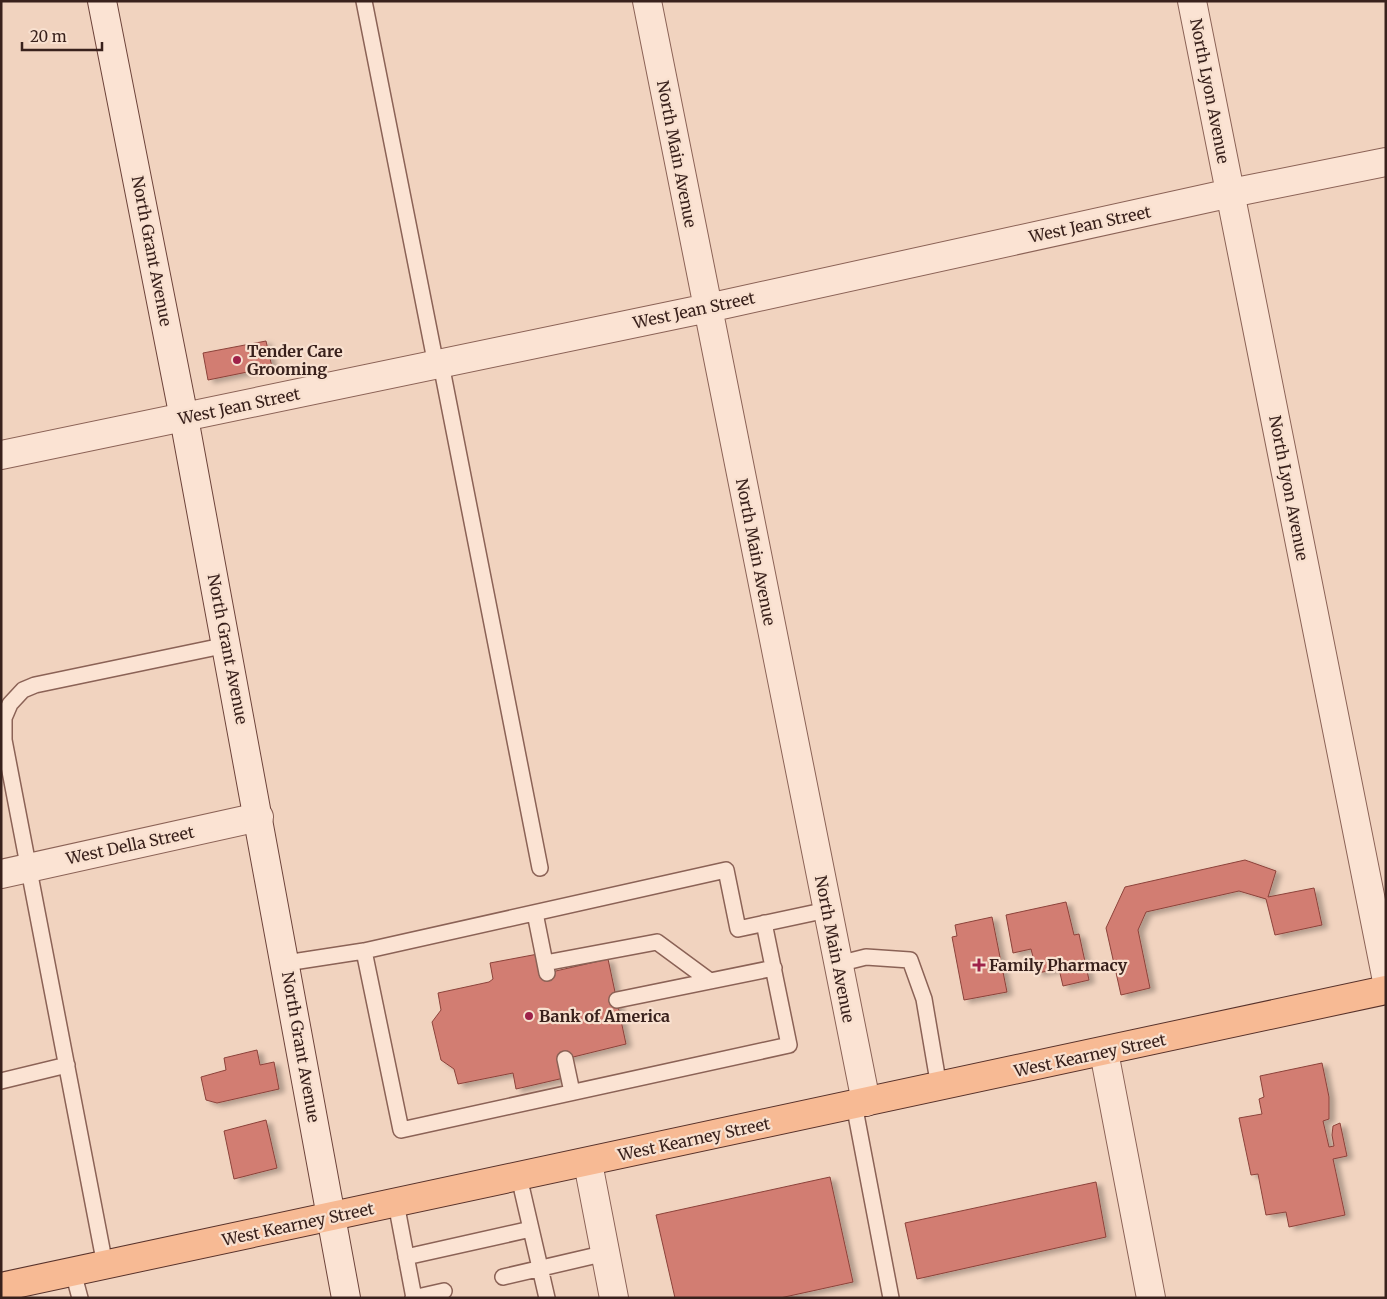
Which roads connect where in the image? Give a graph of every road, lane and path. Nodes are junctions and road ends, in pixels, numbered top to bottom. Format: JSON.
{"nodes":[{"id":1,"x":102,"y":1,"type":"edge"},
{"id":2,"x":364,"y":1,"type":"edge"},
{"id":3,"x":647,"y":1,"type":"edge"},
{"id":4,"x":1192,"y":1,"type":"edge"},
{"id":5,"x":1386,"y":162,"type":"edge"},
{"id":6,"x":1231,"y":193,"type":"junction"},
{"id":7,"x":708,"y":308,"type":"junction"},
{"id":8,"x":438,"y":364,"type":"junction"},
{"id":9,"x":184,"y":418,"type":"junction"},
{"id":10,"x":1,"y":455,"type":"edge"},
{"id":11,"x":227,"y":645,"type":"junction"},
{"id":12,"x":259,"y":818,"type":"junction"},
{"id":13,"x":28,"y":868,"type":"junction"},
{"id":14,"x":540,"y":868,"type":"dead end"},
{"id":15,"x":1,"y":874,"type":"edge"},
{"id":16,"x":827,"y":910,"type":"junction"},
{"id":17,"x":534,"y":913,"type":"junction"},
{"id":18,"x":764,"y":923,"type":"junction"},
{"id":19,"x":364,"y":951,"type":"junction"},
{"id":20,"x":286,"y":963,"type":"junction"},
{"id":21,"x":838,"y":964,"type":"junction"},
{"id":22,"x":774,"y":968,"type":"junction"},
{"id":23,"x":1386,"y":976,"type":"edge"},
{"id":24,"x":710,"y":981,"type":"junction"},
{"id":25,"x":1386,"y":990,"type":"edge"},
{"id":26,"x":617,"y":1000,"type":"dead end"},
{"id":27,"x":1104,"y":1052,"type":"junction"},
{"id":28,"x":565,"y":1059,"type":"dead end"},
{"id":29,"x":67,"y":1065,"type":"junction"},
{"id":30,"x":1,"y":1080,"type":"edge"},
{"id":31,"x":939,"y":1088,"type":"junction"},
{"id":32,"x":572,"y":1092,"type":"junction"},
{"id":33,"x":860,"y":1103,"type":"junction"},
{"id":34,"x":588,"y":1163,"type":"junction"},
{"id":35,"x":519,"y":1177,"type":"junction"},
{"id":36,"x":396,"y":1203,"type":"junction"},
{"id":37,"x":332,"y":1217,"type":"junction"},
{"id":38,"x":531,"y":1229,"type":"junction"},
{"id":39,"x":606,"y":1253,"type":"junction"},
{"id":40,"x":406,"y":1257,"type":"junction"},
{"id":41,"x":105,"y":1265,"type":"junction"},
{"id":42,"x":540,"y":1268,"type":"junction"},
{"id":43,"x":73,"y":1272,"type":"junction"},
{"id":44,"x":503,"y":1276,"type":"dead end"},
{"id":45,"x":2,"y":1285,"type":"edge"},
{"id":46,"x":444,"y":1291,"type":"dead end"},
{"id":47,"x":80,"y":1298,"type":"edge"},
{"id":48,"x":346,"y":1298,"type":"edge"},
{"id":49,"x":414,"y":1298,"type":"edge"},
{"id":50,"x":547,"y":1298,"type":"edge"},
{"id":51,"x":614,"y":1298,"type":"edge"},
{"id":52,"x":891,"y":1298,"type":"edge"},
{"id":53,"x":1151,"y":1298,"type":"edge"}],
"edges":[{"from":1,"to":9,"type":"street","name":"North Grant Avenue"},
{"from":2,"to":8,"type":"lane"},
{"from":3,"to":7,"type":"street","name":"North Main Avenue"},
{"from":4,"to":6,"type":"street","name":"North Lyon Avenue"},
{"from":5,"to":6,"type":"street","name":"West Jean Street"},
{"from":6,"to":7,"type":"street","name":"West Jean Street"},
{"from":6,"to":23,"type":"street","name":"North Lyon Avenue"},
{"from":7,"to":8,"type":"street","name":"West Jean Street"},
{"from":7,"to":16,"type":"street","name":"North Main Avenue"},
{"from":8,"to":9,"type":"street","name":"West Jean Street"},
{"from":8,"to":14,"type":"lane"},
{"from":9,"to":10,"type":"street","name":"West Jean Street"},
{"from":9,"to":11,"type":"street","name":"North Grant Avenue"},
{"from":11,"to":12,"type":"street","name":"North Grant Avenue"},
{"from":11,"to":13,"type":"lane"},
{"from":12,"to":13,"type":"street","name":"West Della Street"},
{"from":12,"to":20,"type":"street","name":"North Grant Avenue"},
{"from":13,"to":15,"type":"street","name":"West Della Street"},
{"from":13,"to":29,"type":"lane"},
{"from":16,"to":18,"type":"lane"},
{"from":16,"to":21,"type":"street","name":"North Main Avenue"},
{"from":17,"to":18,"type":"lane"},
{"from":17,"to":19,"type":"lane"},
{"from":17,"to":24,"type":"lane"},
{"from":18,"to":22,"type":"lane"},
{"from":19,"to":20,"type":"lane"},
{"from":19,"to":32,"type":"lane"},
{"from":20,"to":37,"type":"street","name":"North Grant Avenue"},
{"from":21,"to":31,"type":"lane"},
{"from":21,"to":33,"type":"street","name":"North Main Avenue"},
{"from":22,"to":24,"type":"lane"},
{"from":22,"to":32,"type":"lane"},
{"from":24,"to":26,"type":"lane"},
{"from":25,"to":27,"type":"main road","name":"West Kearney Street"},
{"from":27,"to":31,"type":"main road","name":"West Kearney Street"},
{"from":27,"to":53,"type":"street"},
{"from":28,"to":32,"type":"lane"},
{"from":29,"to":30,"type":"lane"},
{"from":29,"to":41,"type":"lane"},
{"from":31,"to":33,"type":"main road","name":"West Kearney Street"},
{"from":33,"to":34,"type":"main road","name":"West Kearney Street"},
{"from":33,"to":52,"type":"lane"},
{"from":34,"to":35,"type":"main road","name":"West Kearney Street"},
{"from":34,"to":39,"type":"street"},
{"from":35,"to":36,"type":"main road","name":"West Kearney Street"},
{"from":35,"to":38,"type":"lane"},
{"from":36,"to":37,"type":"main road","name":"West Kearney Street"},
{"from":36,"to":40,"type":"lane"},
{"from":37,"to":41,"type":"main road","name":"West Kearney Street"},
{"from":37,"to":48,"type":"street","name":"North Grant Avenue"},
{"from":38,"to":40,"type":"lane"},
{"from":38,"to":42,"type":"lane"},
{"from":39,"to":42,"type":"lane"},
{"from":39,"to":51,"type":"street"},
{"from":40,"to":49,"type":"lane"},
{"from":41,"to":43,"type":"main road","name":"West Kearney Street"},
{"from":42,"to":44,"type":"lane"},
{"from":42,"to":50,"type":"lane"},
{"from":43,"to":45,"type":"main road","name":"West Kearney Street"},
{"from":43,"to":47,"type":"lane"},
{"from":46,"to":49,"type":"lane"}]}
